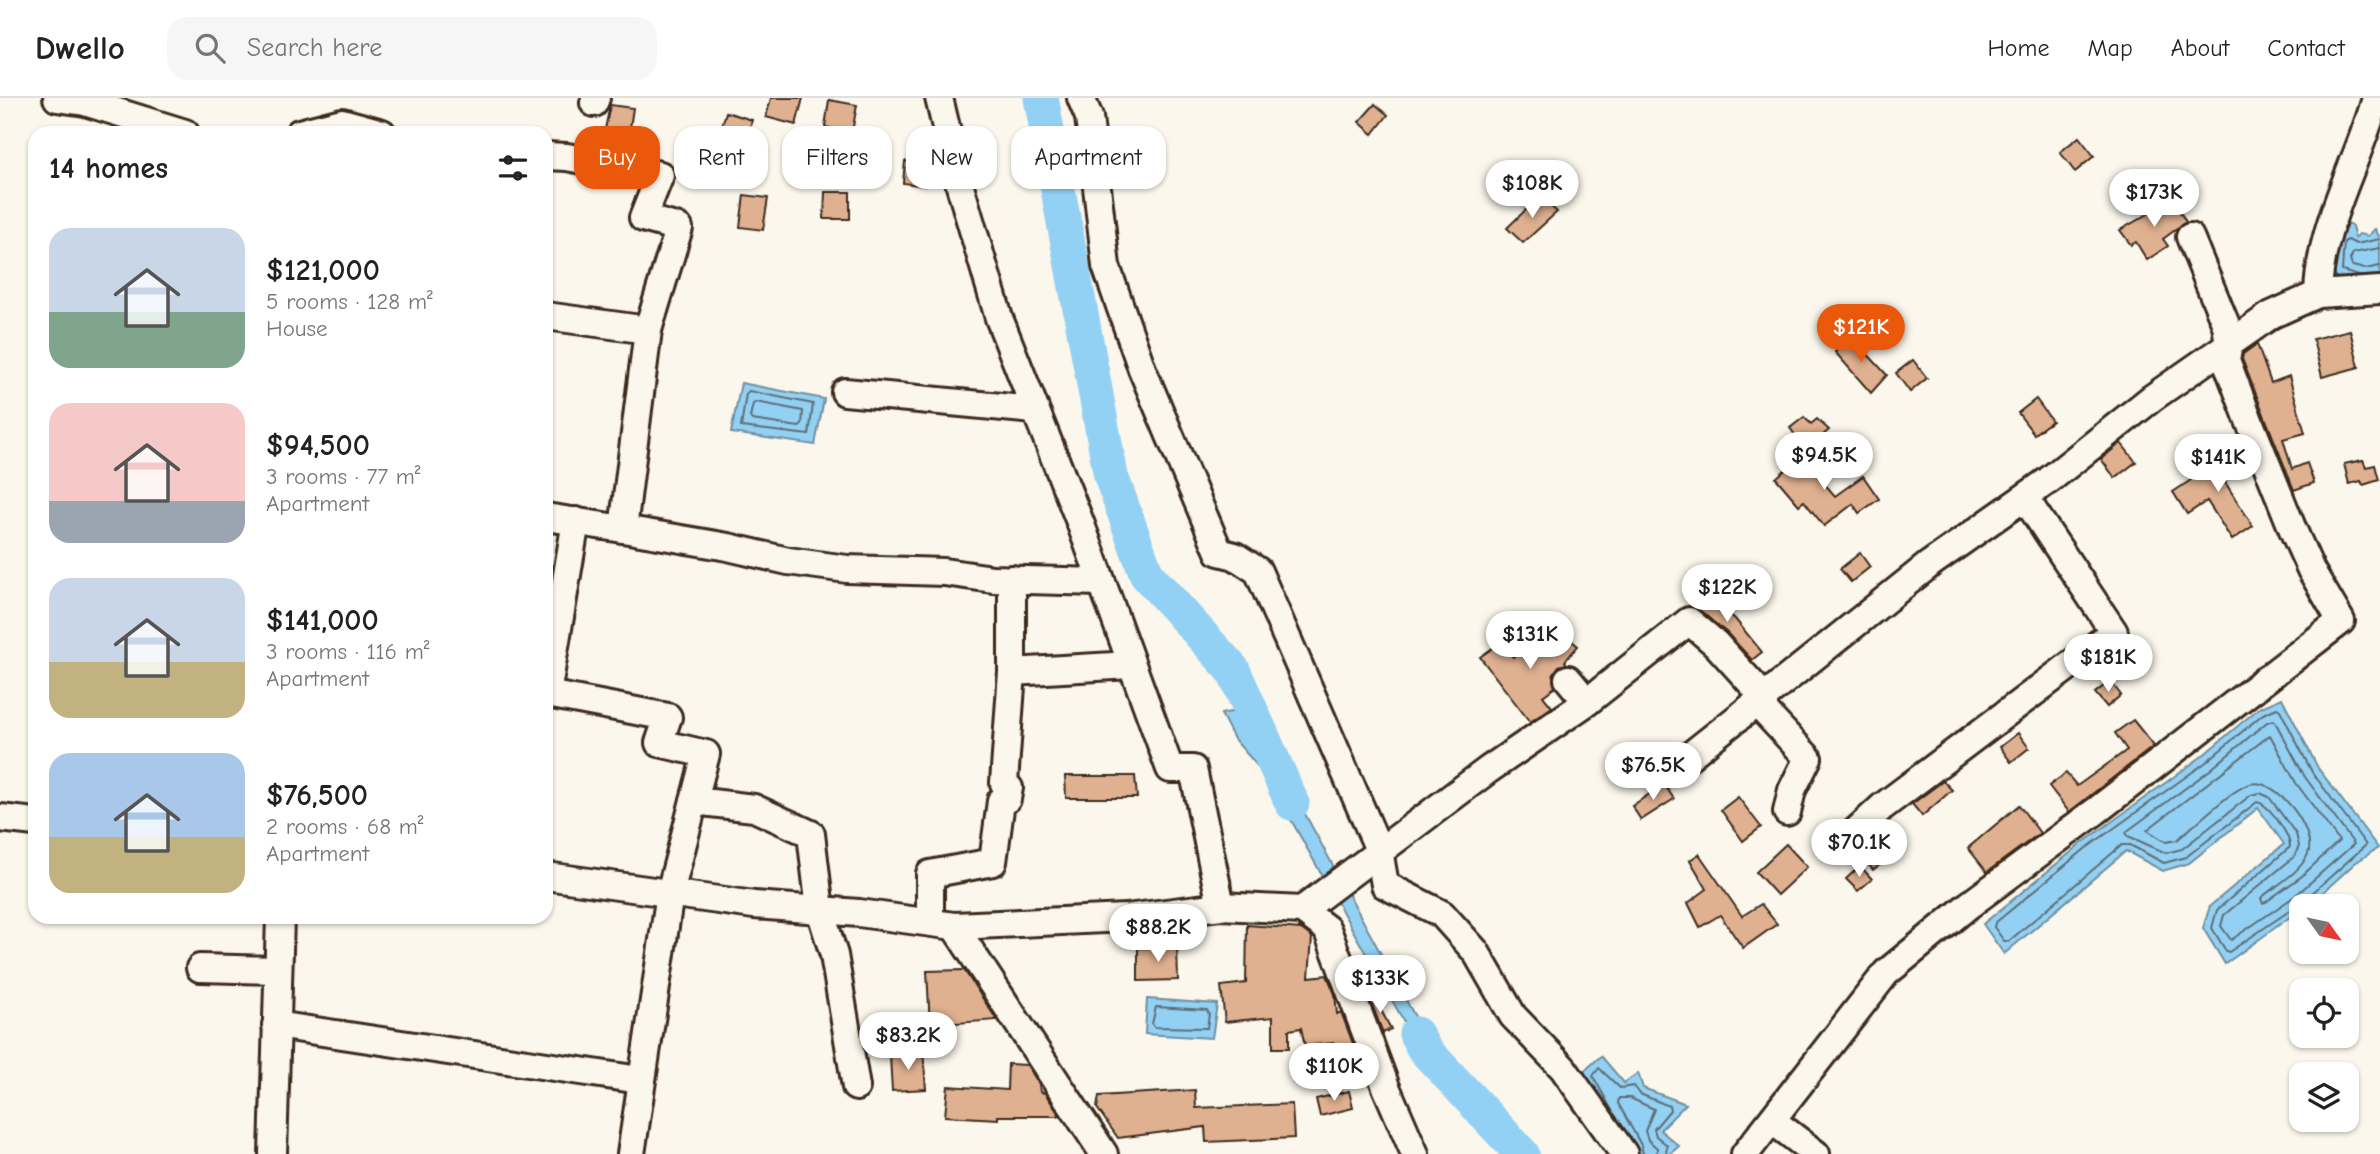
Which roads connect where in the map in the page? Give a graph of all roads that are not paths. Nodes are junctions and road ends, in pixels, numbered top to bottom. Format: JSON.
{"nodes":[{"id":1,"x":57,"y":98,"type":"edge"},
{"id":2,"x":939,"y":98,"type":"edge"},
{"id":3,"x":1081,"y":98,"type":"edge"},
{"id":4,"x":2376,"y":98,"type":"edge"},
{"id":5,"x":162,"y":126,"type":"edge"},
{"id":6,"x":326,"y":126,"type":"edge"},
{"id":7,"x":357,"y":126,"type":"edge"},
{"id":8,"x":553,"y":156,"type":"edge"},
{"id":9,"x":2190,"y":237,"type":"dead end"},
{"id":10,"x":2380,"y":290,"type":"edge"},
{"id":11,"x":2318,"y":294,"type":"junction"},
{"id":12,"x":553,"y":317,"type":"edge"},
{"id":13,"x":648,"y":330,"type":"junction"},
{"id":14,"x":2229,"y":344,"type":"junction"},
{"id":15,"x":845,"y":392,"type":"dead end"},
{"id":16,"x":1034,"y":410,"type":"junction"},
{"id":17,"x":2025,"y":498,"type":"junction"},
{"id":18,"x":553,"y":517,"type":"edge"},
{"id":19,"x":576,"y":521,"type":"junction"},
{"id":20,"x":623,"y":529,"type":"junction"},
{"id":21,"x":1012,"y":579,"type":"junction"},
{"id":22,"x":1101,"y":582,"type":"junction"},
{"id":23,"x":553,"y":627,"type":"edge"},
{"id":24,"x":1131,"y":665,"type":"junction"},
{"id":25,"x":1012,"y":672,"type":"junction"},
{"id":26,"x":1568,"y":679,"type":"dead end"},
{"id":27,"x":553,"y":695,"type":"edge"},
{"id":28,"x":1764,"y":697,"type":"junction"},
{"id":29,"x":1587,"y":702,"type":"junction"},
{"id":30,"x":1674,"y":769,"type":"dead end"},
{"id":31,"x":694,"y":801,"type":"junction"},
{"id":32,"x":1787,"y":812,"type":"dead end"},
{"id":33,"x":0,"y":818,"type":"edge"},
{"id":34,"x":28,"y":821,"type":"edge"},
{"id":35,"x":1855,"y":832,"type":"dead end"},
{"id":36,"x":1379,"y":850,"type":"junction"},
{"id":37,"x":553,"y":877,"type":"edge"},
{"id":38,"x":670,"y":893,"type":"junction"},
{"id":39,"x":1221,"y":906,"type":"junction"},
{"id":40,"x":820,"y":910,"type":"junction"},
{"id":41,"x":1302,"y":910,"type":"junction"},
{"id":42,"x":942,"y":923,"type":"junction"},
{"id":43,"x":280,"y":924,"type":"edge"},
{"id":44,"x":200,"y":968,"type":"dead end"},
{"id":45,"x":278,"y":970,"type":"junction"},
{"id":46,"x":276,"y":1025,"type":"junction"},
{"id":47,"x":640,"y":1080,"type":"junction"},
{"id":48,"x":856,"y":1087,"type":"dead end"},
{"id":49,"x":1773,"y":1121,"type":"junction"},
{"id":50,"x":273,"y":1154,"type":"edge"},
{"id":51,"x":631,"y":1154,"type":"edge"},
{"id":52,"x":1104,"y":1154,"type":"edge"},
{"id":53,"x":1415,"y":1154,"type":"edge"},
{"id":54,"x":1624,"y":1154,"type":"edge"},
{"id":55,"x":1745,"y":1154,"type":"edge"},
{"id":56,"x":1816,"y":1154,"type":"edge"}],
"edges":[{"from":1,"to":5,"type":"street"},
{"from":2,"to":16,"type":"street"},
{"from":3,"to":36,"type":"street"},
{"from":4,"to":11,"type":"street"},
{"from":6,"to":7,"type":"street"},
{"from":8,"to":13,"type":"street"},
{"from":9,"to":14,"type":"street"},
{"from":10,"to":11,"type":"street"},
{"from":11,"to":14,"type":"street"},
{"from":12,"to":13,"type":"street"},
{"from":13,"to":20,"type":"street"},
{"from":14,"to":17,"type":"street"},
{"from":14,"to":49,"type":"street"},
{"from":15,"to":16,"type":"street"},
{"from":16,"to":22,"type":"street"},
{"from":17,"to":28,"type":"street"},
{"from":17,"to":35,"type":"street"},
{"from":18,"to":19,"type":"street"},
{"from":19,"to":20,"type":"street"},
{"from":19,"to":23,"type":"street"},
{"from":20,"to":21,"type":"street"},
{"from":21,"to":22,"type":"street"},
{"from":21,"to":25,"type":"street"},
{"from":22,"to":24,"type":"street"},
{"from":24,"to":25,"type":"street"},
{"from":24,"to":39,"type":"street"},
{"from":25,"to":42,"type":"street"},
{"from":26,"to":29,"type":"street"},
{"from":27,"to":31,"type":"street"},
{"from":28,"to":29,"type":"street"},
{"from":28,"to":30,"type":"street"},
{"from":28,"to":32,"type":"street"},
{"from":29,"to":36,"type":"street"},
{"from":31,"to":38,"type":"street"},
{"from":31,"to":40,"type":"street"},
{"from":33,"to":34,"type":"street"},
{"from":36,"to":41,"type":"street"},
{"from":36,"to":54,"type":"street"},
{"from":37,"to":38,"type":"street"},
{"from":38,"to":40,"type":"street"},
{"from":38,"to":47,"type":"street"},
{"from":39,"to":41,"type":"street"},
{"from":39,"to":42,"type":"street"},
{"from":40,"to":42,"type":"street"},
{"from":40,"to":48,"type":"street"},
{"from":41,"to":53,"type":"street"},
{"from":42,"to":52,"type":"street"},
{"from":43,"to":45,"type":"street"},
{"from":44,"to":45,"type":"street"},
{"from":45,"to":46,"type":"street"},
{"from":46,"to":47,"type":"street"},
{"from":46,"to":50,"type":"street"},
{"from":47,"to":51,"type":"street"},
{"from":49,"to":55,"type":"street"},
{"from":49,"to":56,"type":"street"}]}
